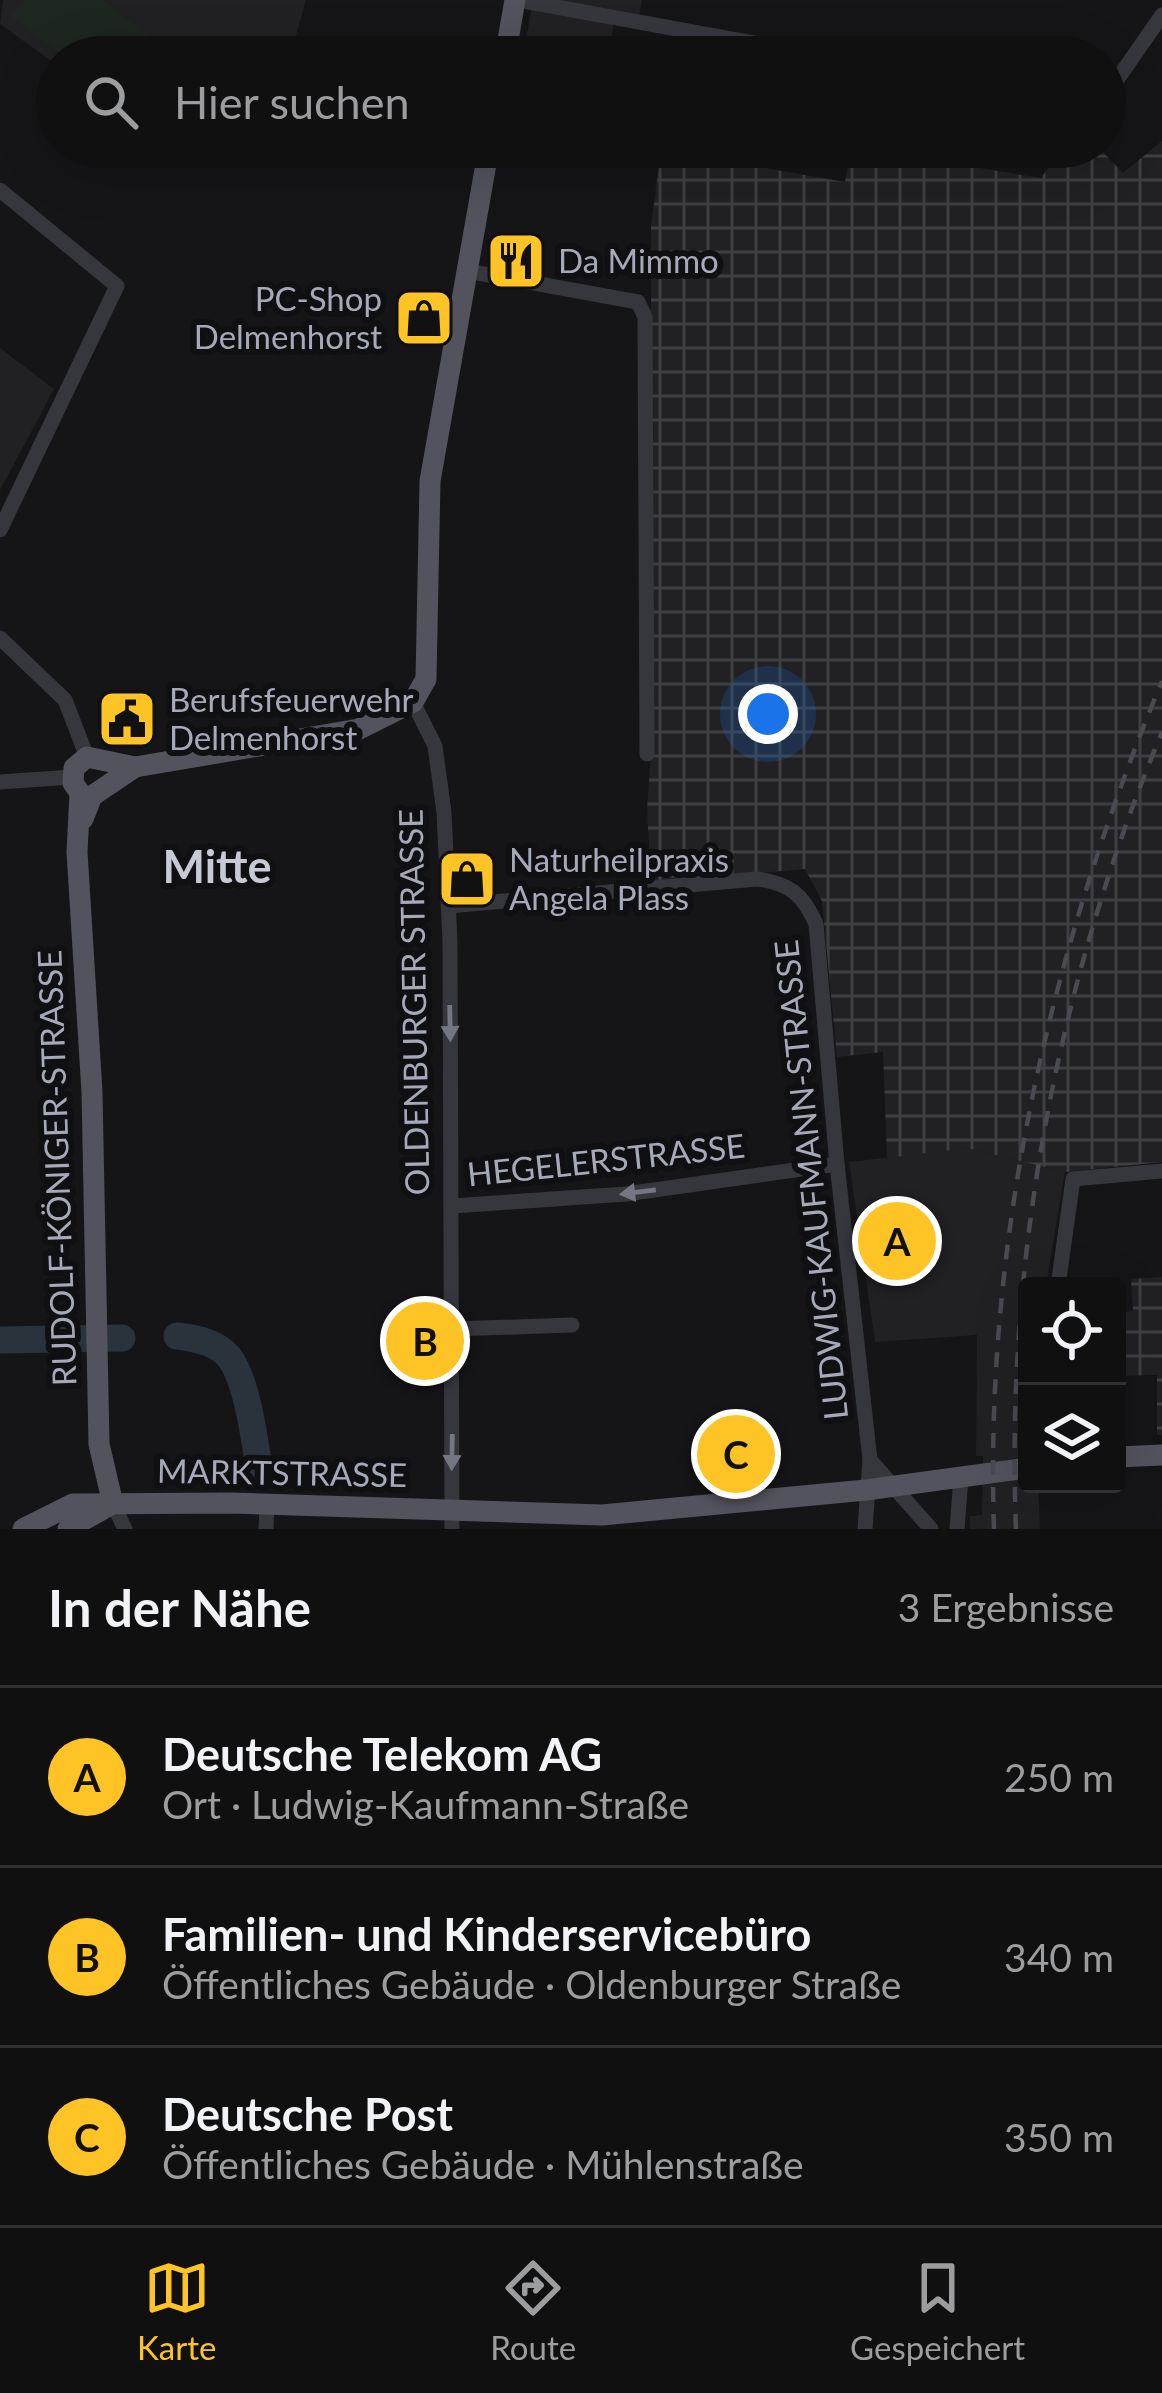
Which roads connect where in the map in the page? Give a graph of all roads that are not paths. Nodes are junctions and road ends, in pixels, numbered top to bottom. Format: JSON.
{"nodes":[{"id":1,"x":517,"y":0,"type":"edge"},
{"id":2,"x":1162,"y":15,"type":"edge"},
{"id":3,"x":509,"y":36,"type":"edge"},
{"id":4,"x":715,"y":36,"type":"edge"},
{"id":5,"x":1126,"y":67,"type":"edge"},
{"id":6,"x":485,"y":168,"type":"edge"},
{"id":7,"x":0,"y":190,"type":"edge"},
{"id":8,"x":467,"y":271,"type":"junction"},
{"id":9,"x":0,"y":530,"type":"edge"},
{"id":10,"x":0,"y":638,"type":"edge"},
{"id":11,"x":413,"y":702,"type":"junction"},
{"id":12,"x":647,"y":754,"type":"dead end"},
{"id":13,"x":91,"y":779,"type":"junction"},
{"id":14,"x":0,"y":782,"type":"edge"},
{"id":15,"x":448,"y":906,"type":"junction"},
{"id":16,"x":837,"y":1164,"type":"junction"},
{"id":17,"x":1162,"y":1171,"type":"edge"},
{"id":18,"x":452,"y":1206,"type":"junction"},
{"id":19,"x":1059,"y":1277,"type":"edge"},
{"id":20,"x":572,"y":1325,"type":"dead end"},
{"id":21,"x":453,"y":1329,"type":"junction"},
{"id":22,"x":1162,"y":1455,"type":"edge"},
{"id":23,"x":1126,"y":1457,"type":"edge"},
{"id":24,"x":870,"y":1460,"type":"junction"},
{"id":25,"x":1018,"y":1469,"type":"edge"},
{"id":26,"x":962,"y":1478,"type":"junction"},
{"id":27,"x":896,"y":1486,"type":"junction"},
{"id":28,"x":866,"y":1490,"type":"junction"},
{"id":29,"x":113,"y":1504,"type":"junction"},
{"id":30,"x":257,"y":1504,"type":"junction"},
{"id":31,"x":451,"y":1519,"type":"edge"},
{"id":32,"x":602,"y":1522,"type":"edge"},
{"id":33,"x":22,"y":1529,"type":"edge"},
{"id":34,"x":68,"y":1529,"type":"edge"},
{"id":35,"x":125,"y":1529,"type":"edge"},
{"id":36,"x":266,"y":1529,"type":"edge"},
{"id":37,"x":865,"y":1529,"type":"edge"},
{"id":38,"x":931,"y":1529,"type":"edge"},
{"id":39,"x":957,"y":1529,"type":"edge"}],
"edges":[{"from":1,"to":3,"type":"main road"},
{"from":1,"to":4,"type":"street"},
{"from":2,"to":5,"type":"street"},
{"from":6,"to":8,"type":"main road"},
{"from":7,"to":9,"type":"street"},
{"from":8,"to":11,"type":"main road"},
{"from":8,"to":12,"type":"street"},
{"from":10,"to":13,"type":"street"},
{"from":11,"to":13,"type":"main road"},
{"from":11,"to":15,"type":"street","name":"OLDENBURGER STRASSE"},
{"from":13,"to":14,"type":"street"},
{"from":13,"to":29,"type":"main road","name":"RUDOLF-KÖNIGER-STRASSE"},
{"from":15,"to":16,"type":"street","name":"LUDWIG-KAUFMANN-STRASSE"},
{"from":15,"to":18,"type":"street","name":"OLDENBURGER STRASSE","one_way":true},
{"from":16,"to":18,"type":"street","name":"HEGELERSTRASSE","one_way":true},
{"from":16,"to":24,"type":"street","name":"LUDWIG-KAUFMANN-STRASSE"},
{"from":17,"to":19,"type":"street"},
{"from":18,"to":21,"type":"street","name":"OLDENBURGER STRASSE"},
{"from":20,"to":21,"type":"street"},
{"from":21,"to":31,"type":"street","name":"OLDENBURGER STRASSE","one_way":true},
{"from":22,"to":23,"type":"main road"},
{"from":24,"to":27,"type":"street","name":"LUDWIG-KAUFMANN-STRASSE"},
{"from":24,"to":28,"type":"street","name":"LUDWIG-KAUFMANN-STRASSE"},
{"from":25,"to":26,"type":"main road","name":"MARKTSTRASSE"},
{"from":26,"to":27,"type":"main road","name":"MARKTSTRASSE"},
{"from":26,"to":39,"type":"street"},
{"from":27,"to":28,"type":"main road","name":"MARKTSTRASSE"},
{"from":27,"to":38,"type":"street","name":"LUDWIG-KAUFMANN-STRASSE"},
{"from":28,"to":32,"type":"main road","name":"MARKTSTRASSE"},
{"from":28,"to":37,"type":"street","name":"LUDWIG-KAUFMANN-STRASSE"},
{"from":29,"to":30,"type":"main road","name":"MARKTSTRASSE"},
{"from":29,"to":33,"type":"main road","name":"MARKTSTRASSE"},
{"from":29,"to":34,"type":"main road"},
{"from":29,"to":35,"type":"street"},
{"from":30,"to":31,"type":"main road","name":"MARKTSTRASSE"},
{"from":30,"to":36,"type":"street"},
{"from":31,"to":32,"type":"main road","name":"MARKTSTRASSE"}]}
